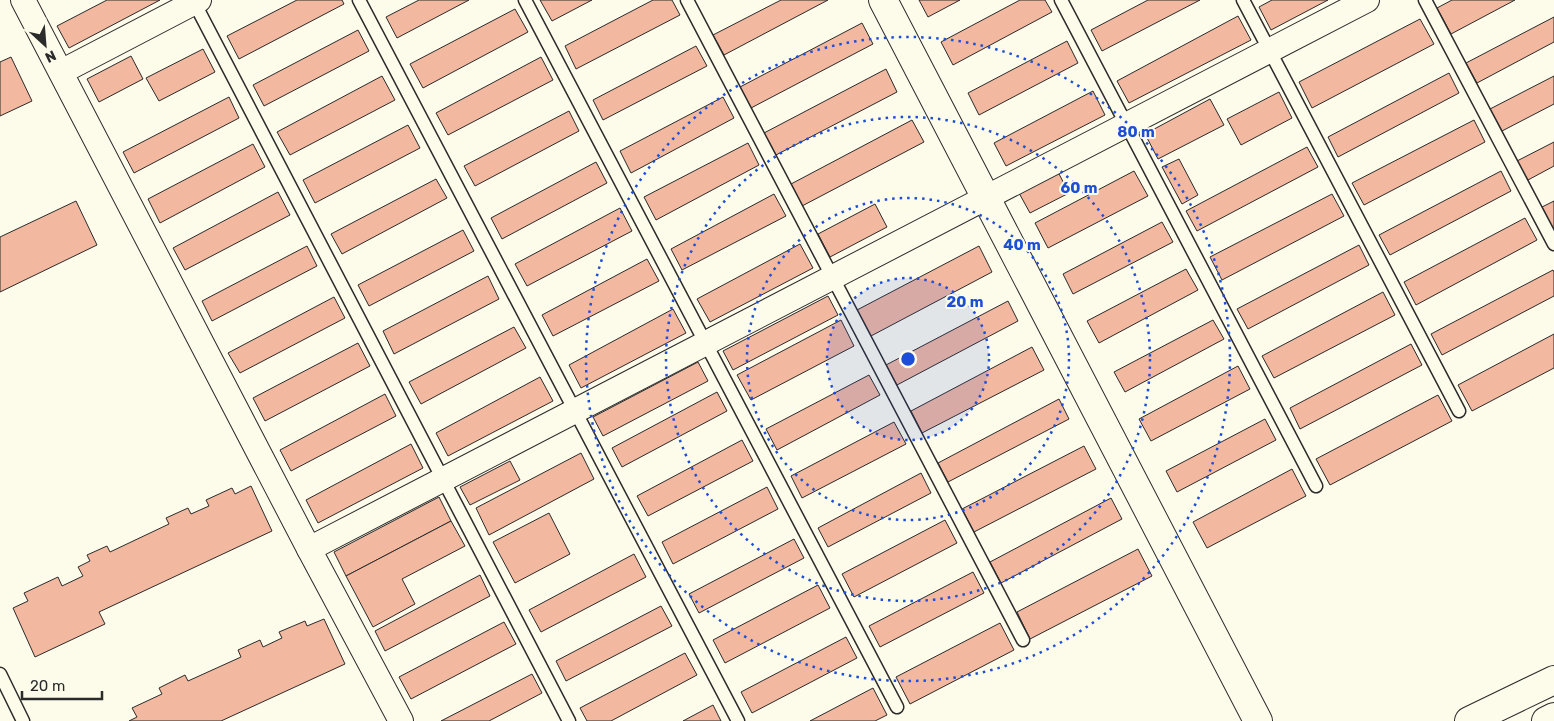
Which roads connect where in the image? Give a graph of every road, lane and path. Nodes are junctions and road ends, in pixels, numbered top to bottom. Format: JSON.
{"nodes":[{"id":1,"x":23,"y":0,"type":"edge"},
{"id":2,"x":359,"y":0,"type":"edge"},
{"id":3,"x":525,"y":0,"type":"edge"},
{"id":4,"x":687,"y":0,"type":"edge"},
{"id":5,"x":883,"y":0,"type":"edge"},
{"id":6,"x":1061,"y":0,"type":"edge"},
{"id":7,"x":1243,"y":0,"type":"edge"},
{"id":8,"x":1367,"y":0,"type":"edge"},
{"id":9,"x":1426,"y":0,"type":"edge"},
{"id":10,"x":195,"y":1,"type":"edge"},
{"id":11,"x":1270,"y":50,"type":"junction"},
{"id":12,"x":61,"y":72,"type":"junction"},
{"id":13,"x":1126,"y":125,"type":"junction"},
{"id":14,"x":986,"y":198,"type":"junction"},
{"id":15,"x":1554,"y":244,"type":"edge"},
{"id":16,"x":833,"y":277,"type":"junction"},
{"id":17,"x":706,"y":343,"type":"junction"},
{"id":18,"x":575,"y":411,"type":"junction"},
{"id":19,"x":1459,"y":411,"type":"dead end"},
{"id":20,"x":442,"y":479,"type":"junction"},
{"id":21,"x":1316,"y":486,"type":"dead end"},
{"id":22,"x":309,"y":549,"type":"junction"},
{"id":23,"x":1024,"y":640,"type":"dead end"},
{"id":24,"x":0,"y":674,"type":"edge"},
{"id":25,"x":1554,"y":680,"type":"edge"},
{"id":26,"x":896,"y":707,"type":"dead end"},
{"id":27,"x":1554,"y":717,"type":"edge"},
{"id":28,"x":23,"y":721,"type":"edge"},
{"id":29,"x":401,"y":721,"type":"edge"},
{"id":30,"x":569,"y":721,"type":"edge"},
{"id":31,"x":738,"y":721,"type":"edge"},
{"id":32,"x":1258,"y":721,"type":"edge"},
{"id":33,"x":1469,"y":721,"type":"edge"},
{"id":34,"x":1546,"y":721,"type":"edge"}],
"edges":[{"from":1,"to":12,"type":"street"},
{"from":2,"to":18,"type":"lane"},
{"from":3,"to":17,"type":"lane"},
{"from":4,"to":16,"type":"lane"},
{"from":5,"to":14,"type":"street"},
{"from":6,"to":13,"type":"lane"},
{"from":7,"to":11,"type":"lane"},
{"from":8,"to":11,"type":"street"},
{"from":9,"to":15,"type":"lane"},
{"from":10,"to":12,"type":"street"},
{"from":10,"to":20,"type":"lane"},
{"from":11,"to":13,"type":"street"},
{"from":11,"to":19,"type":"lane"},
{"from":12,"to":22,"type":"street"},
{"from":13,"to":14,"type":"street"},
{"from":13,"to":21,"type":"lane"},
{"from":14,"to":16,"type":"street"},
{"from":14,"to":32,"type":"street"},
{"from":16,"to":17,"type":"street"},
{"from":16,"to":23,"type":"lane"},
{"from":17,"to":18,"type":"street"},
{"from":17,"to":26,"type":"lane"},
{"from":18,"to":20,"type":"street"},
{"from":18,"to":31,"type":"lane"},
{"from":20,"to":22,"type":"street"},
{"from":20,"to":30,"type":"lane"},
{"from":22,"to":29,"type":"street"},
{"from":24,"to":28,"type":"lane"},
{"from":25,"to":33,"type":"street"},
{"from":27,"to":34,"type":"street"}]}
